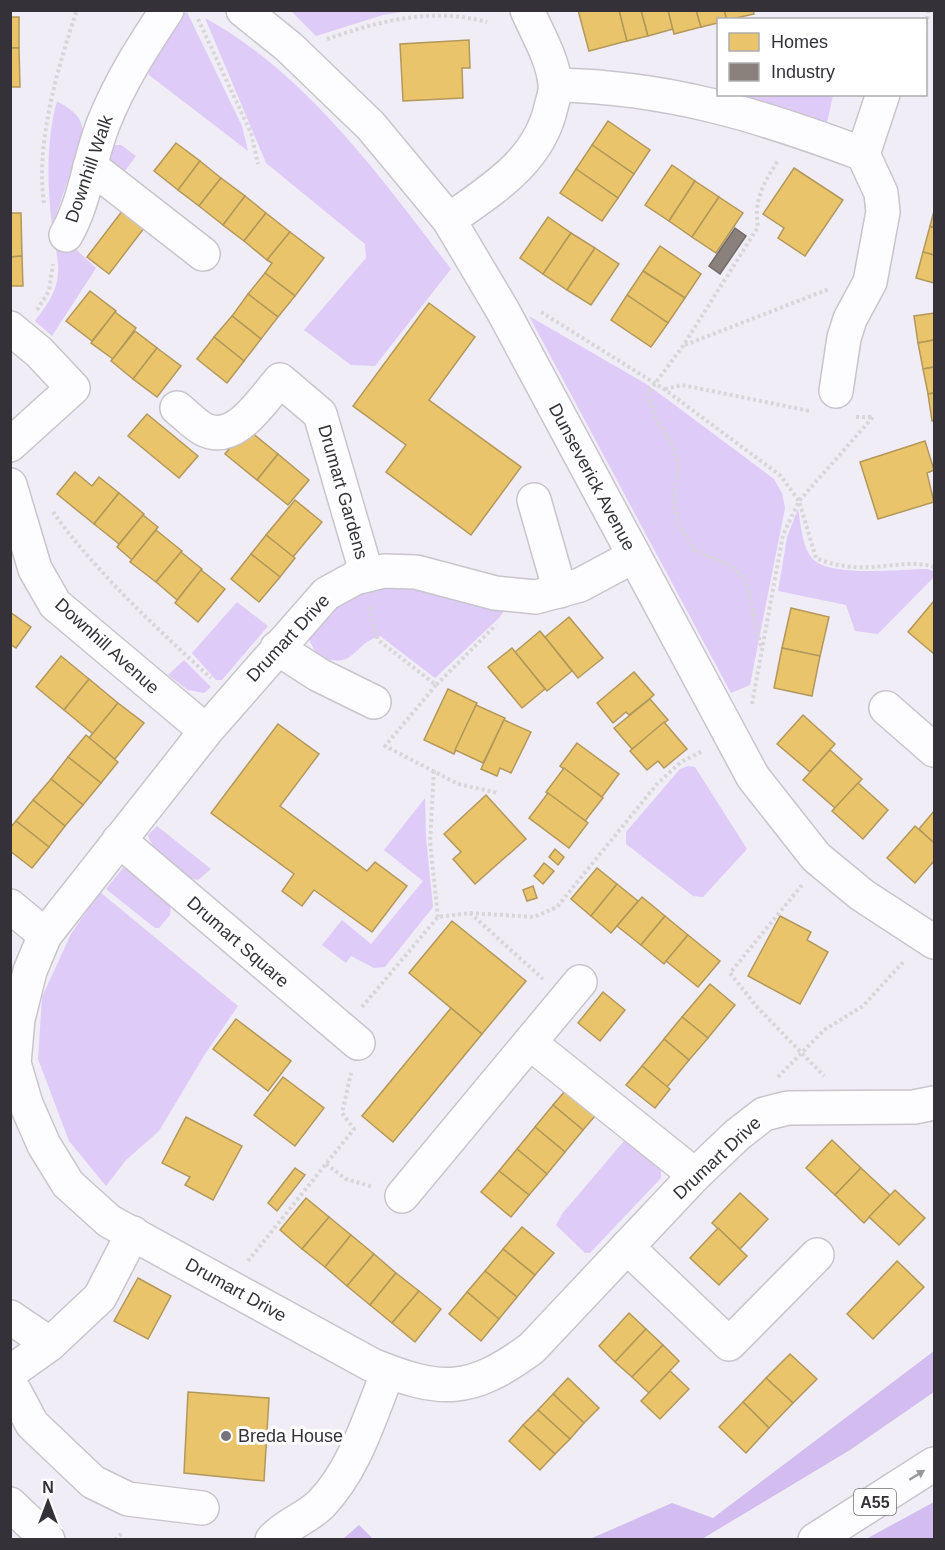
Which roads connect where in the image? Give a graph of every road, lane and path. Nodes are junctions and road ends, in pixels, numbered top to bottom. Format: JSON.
{"nodes":[{"id":1,"x":77,"y":10,"type":"edge"},
{"id":2,"x":167,"y":10,"type":"edge"},
{"id":3,"x":194,"y":10,"type":"edge"},
{"id":4,"x":243,"y":10,"type":"edge"},
{"id":5,"x":527,"y":10,"type":"edge"},
{"id":6,"x":929,"y":10,"type":"edge"},
{"id":7,"x":423,"y":12,"type":"edge"},
{"id":8,"x":928,"y":19,"type":"joint"},
{"id":9,"x":487,"y":22,"type":"dead end"},
{"id":10,"x":927,"y":22,"type":"edge"},
{"id":11,"x":326,"y":39,"type":"dead end"},
{"id":12,"x":556,"y":85,"type":"junction"},
{"id":13,"x":882,"y":96,"type":"edge"},
{"id":14,"x":796,"y":130,"type":"junction"},
{"id":15,"x":863,"y":154,"type":"junction"},
{"id":16,"x":258,"y":164,"type":"dead end"},
{"id":17,"x":90,"y":166,"type":"junction"},
{"id":18,"x":448,"y":220,"type":"junction"},
{"id":19,"x":54,"y":234,"type":"junction"},
{"id":20,"x":202,"y":254,"type":"dead end"},
{"id":21,"x":872,"y":273,"type":"junction"},
{"id":22,"x":498,"y":304,"type":"junction"},
{"id":23,"x":16,"y":332,"type":"edge"},
{"id":24,"x":683,"y":346,"type":"junction"},
{"id":25,"x":655,"y":384,"type":"junction"},
{"id":26,"x":664,"y":389,"type":"junction"},
{"id":27,"x":837,"y":407,"type":"junction"},
{"id":28,"x":177,"y":408,"type":"dead end"},
{"id":29,"x":10,"y":445,"type":"edge"},
{"id":30,"x":10,"y":485,"type":"edge"},
{"id":31,"x":534,"y":500,"type":"dead end"},
{"id":32,"x":798,"y":501,"type":"junction"},
{"id":33,"x":51,"y":509,"type":"dead end"},
{"id":34,"x":19,"y":549,"type":"edge"},
{"id":35,"x":634,"y":556,"type":"junction"},
{"id":36,"x":934,"y":567,"type":"edge"},
{"id":37,"x":364,"y":576,"type":"junction"},
{"id":38,"x":560,"y":591,"type":"junction"},
{"id":39,"x":526,"y":596,"type":"junction"},
{"id":40,"x":277,"y":648,"type":"junction"},
{"id":41,"x":762,"y":649,"type":"junction"},
{"id":42,"x":436,"y":685,"type":"junction"},
{"id":43,"x":233,"y":699,"type":"junction"},
{"id":44,"x":374,"y":702,"type":"dead end"},
{"id":45,"x":886,"y":708,"type":"dead end"},
{"id":46,"x":206,"y":731,"type":"junction"},
{"id":47,"x":730,"y":737,"type":"junction"},
{"id":48,"x":934,"y":750,"type":"edge"},
{"id":49,"x":434,"y":771,"type":"junction"},
{"id":50,"x":498,"y":793,"type":"dead end"},
{"id":51,"x":119,"y":840,"type":"junction"},
{"id":52,"x":822,"y":861,"type":"junction"},
{"id":53,"x":10,"y":906,"type":"edge"},
{"id":54,"x":470,"y":913,"type":"junction"},
{"id":55,"x":438,"y":916,"type":"junction"},
{"id":56,"x":45,"y":935,"type":"junction"},
{"id":57,"x":930,"y":939,"type":"edge"},
{"id":58,"x":573,"y":991,"type":"joint"},
{"id":59,"x":350,"y":1037,"type":"junction"},
{"id":60,"x":530,"y":1043,"type":"junction"},
{"id":61,"x":802,"y":1053,"type":"junction"},
{"id":62,"x":12,"y":1064,"type":"edge"},
{"id":63,"x":934,"y":1103,"type":"edge"},
{"id":64,"x":854,"y":1108,"type":"junction"},
{"id":65,"x":764,"y":1114,"type":"junction"},
{"id":66,"x":326,"y":1164,"type":"junction"},
{"id":67,"x":695,"y":1175,"type":"junction"},
{"id":68,"x":402,"y":1196,"type":"joint"},
{"id":69,"x":133,"y":1233,"type":"junction"},
{"id":70,"x":627,"y":1247,"type":"junction"},
{"id":71,"x":818,"y":1255,"type":"dead end"},
{"id":72,"x":228,"y":1286,"type":"junction"},
{"id":73,"x":10,"y":1317,"type":"edge"},
{"id":74,"x":50,"y":1344,"type":"junction"},
{"id":75,"x":388,"y":1372,"type":"junction"},
{"id":76,"x":13,"y":1381,"type":"edge"},
{"id":77,"x":934,"y":1464,"type":"edge"},
{"id":78,"x":10,"y":1504,"type":"edge"},
{"id":79,"x":202,"y":1508,"type":"dead end"},
{"id":80,"x":48,"y":1539,"type":"edge"},
{"id":81,"x":273,"y":1539,"type":"edge"},
{"id":82,"x":815,"y":1539,"type":"edge"}],
"edges":[{"from":1,"to":19,"type":"path"},
{"from":2,"to":17,"type":"main road","name":"Downhill Walk"},
{"from":3,"to":16,"type":"path"},
{"from":4,"to":18,"type":"main road","name":"Dunseverick Avenue"},
{"from":5,"to":12,"type":"main road"},
{"from":6,"to":8,"type":"path"},
{"from":7,"to":9,"type":"path"},
{"from":7,"to":11,"type":"path"},
{"from":8,"to":10,"type":"path"},
{"from":12,"to":14,"type":"main road"},
{"from":12,"to":18,"type":"main road"},
{"from":13,"to":15,"type":"main road"},
{"from":14,"to":15,"type":"main road"},
{"from":14,"to":24,"type":"path"},
{"from":15,"to":21,"type":"main road"},
{"from":17,"to":19,"type":"main road","name":"Downhill Walk"},
{"from":17,"to":20,"type":"main road"},
{"from":18,"to":22,"type":"main road","name":"Dunseverick Avenue"},
{"from":19,"to":23,"type":"path"},
{"from":21,"to":24,"type":"path"},
{"from":21,"to":27,"type":"main road"},
{"from":22,"to":25,"type":"path"},
{"from":22,"to":35,"type":"main road","name":"Dunseverick Avenue"},
{"from":23,"to":29,"type":"main road"},
{"from":24,"to":25,"type":"path"},
{"from":25,"to":26,"type":"path"},
{"from":25,"to":41,"type":"path"},
{"from":26,"to":27,"type":"path"},
{"from":26,"to":32,"type":"path"},
{"from":27,"to":32,"type":"path"},
{"from":28,"to":37,"type":"main road","name":"Drumart Gardens"},
{"from":30,"to":34,"type":"main road","name":"Downhill Avenue"},
{"from":31,"to":38,"type":"main road"},
{"from":32,"to":36,"type":"path"},
{"from":32,"to":41,"type":"path"},
{"from":33,"to":43,"type":"path"},
{"from":34,"to":46,"type":"main road","name":"Downhill Avenue"},
{"from":35,"to":38,"type":"main road","name":"Drumart Drive"},
{"from":35,"to":47,"type":"main road","name":"Dunseverick Avenue"},
{"from":37,"to":39,"type":"main road","name":"Drumart Drive"},
{"from":37,"to":40,"type":"main road","name":"Drumart Drive"},
{"from":37,"to":42,"type":"path"},
{"from":38,"to":39,"type":"main road","name":"Drumart Drive"},
{"from":39,"to":42,"type":"path"},
{"from":40,"to":43,"type":"main road","name":"Drumart Drive"},
{"from":40,"to":44,"type":"main road"},
{"from":41,"to":47,"type":"path"},
{"from":42,"to":49,"type":"path"},
{"from":43,"to":46,"type":"main road","name":"Drumart Drive"},
{"from":45,"to":48,"type":"main road"},
{"from":46,"to":51,"type":"main road","name":"Drumart Drive"},
{"from":47,"to":52,"type":"main road","name":"Dunseverick Avenue"},
{"from":47,"to":54,"type":"path"},
{"from":49,"to":50,"type":"path"},
{"from":49,"to":55,"type":"path"},
{"from":51,"to":56,"type":"main road","name":"Drumart Drive"},
{"from":51,"to":59,"type":"main road","name":"Drumart Square"},
{"from":52,"to":57,"type":"main road","name":"Dunseverick Avenue"},
{"from":52,"to":61,"type":"path"},
{"from":53,"to":56,"type":"main road"},
{"from":54,"to":55,"type":"path"},
{"from":54,"to":58,"type":"path"},
{"from":55,"to":59,"type":"path"},
{"from":56,"to":62,"type":"main road","name":"Drumart Drive"},
{"from":57,"to":61,"type":"path"},
{"from":58,"to":60,"type":"main road"},
{"from":59,"to":66,"type":"path"},
{"from":60,"to":67,"type":"main road"},
{"from":60,"to":68,"type":"main road"},
{"from":61,"to":64,"type":"path"},
{"from":61,"to":65,"type":"path"},
{"from":62,"to":69,"type":"main road","name":"Drumart Drive"},
{"from":63,"to":64,"type":"main road","name":"Drumart Drive"},
{"from":64,"to":65,"type":"main road","name":"Drumart Drive"},
{"from":65,"to":67,"type":"main road","name":"Drumart Drive"},
{"from":66,"to":68,"type":"path"},
{"from":66,"to":72,"type":"path"},
{"from":67,"to":70,"type":"main road","name":"Drumart Drive"},
{"from":69,"to":72,"type":"main road","name":"Drumart Drive"},
{"from":69,"to":74,"type":"main road"},
{"from":70,"to":71,"type":"main road"},
{"from":70,"to":75,"type":"main road","name":"Drumart Drive"},
{"from":72,"to":75,"type":"main road","name":"Drumart Drive"},
{"from":73,"to":74,"type":"main road"},
{"from":74,"to":76,"type":"main road"},
{"from":75,"to":81,"type":"main road"},
{"from":76,"to":79,"type":"main road"},
{"from":82,"to":77,"type":"main road","number":"A55","one_way":true},
{"from":78,"to":80,"type":"main road"}]}
